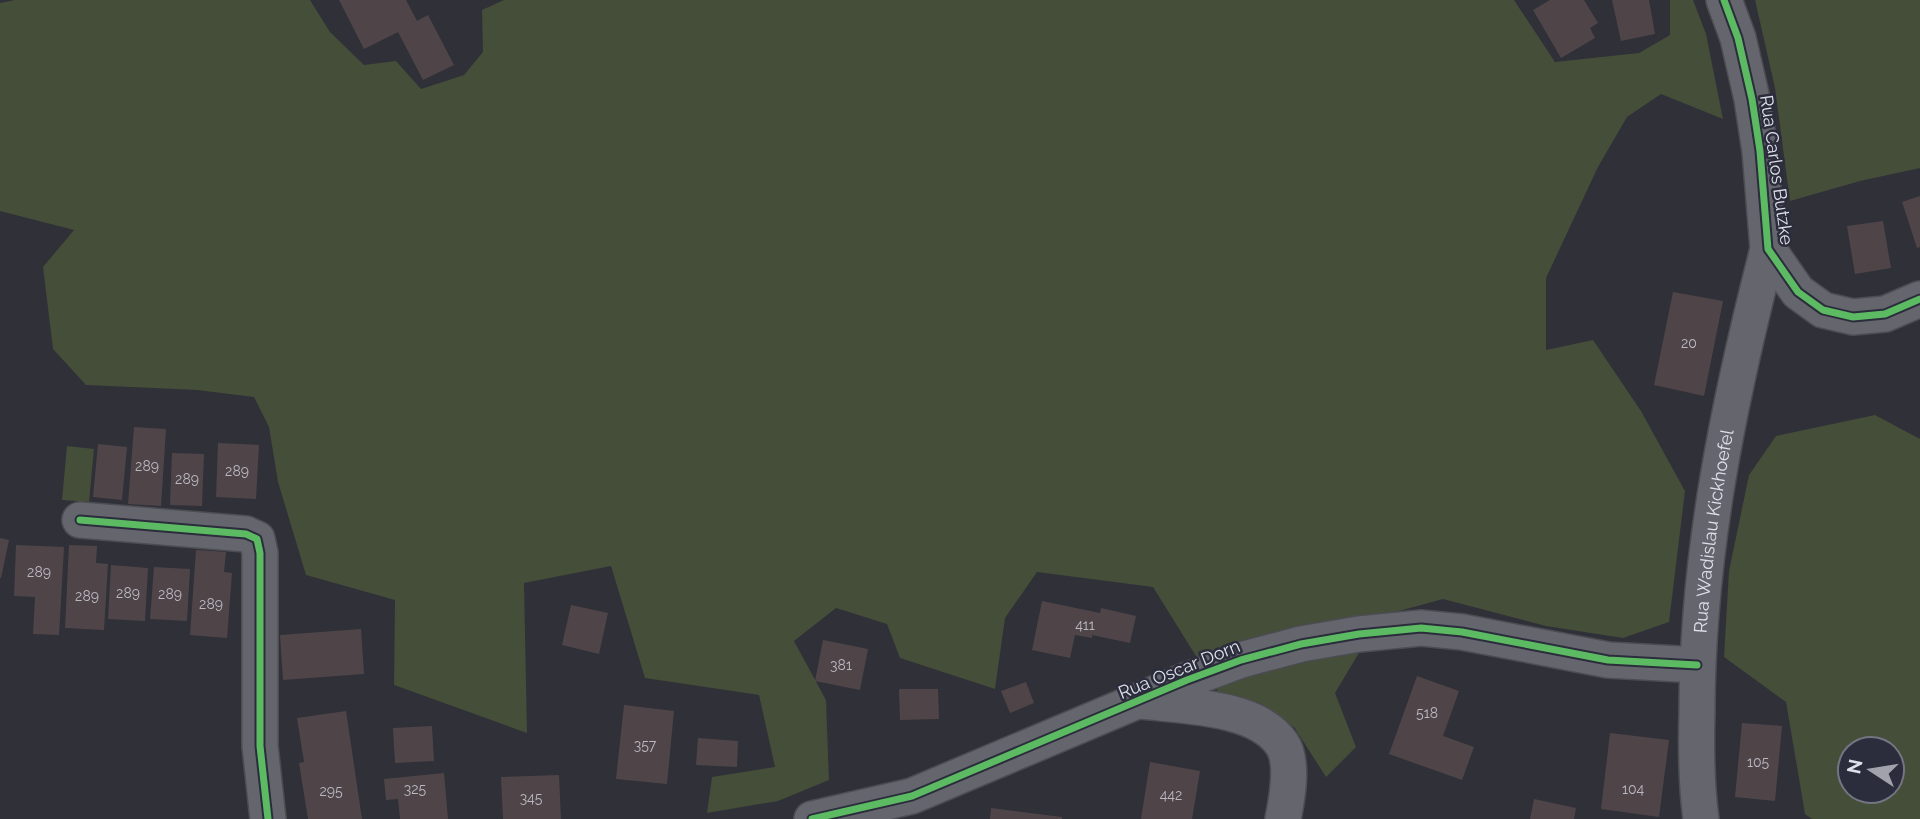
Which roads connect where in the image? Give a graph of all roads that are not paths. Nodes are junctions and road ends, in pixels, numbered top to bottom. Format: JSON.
{"nodes":[{"id":1,"x":1724,"y":0,"type":"edge"},
{"id":2,"x":1768,"y":249,"type":"junction"},
{"id":3,"x":1920,"y":299,"type":"edge"},
{"id":4,"x":80,"y":520,"type":"dead end"},
{"id":5,"x":1697,"y":665,"type":"junction"},
{"id":6,"x":1140,"y":701,"type":"junction"},
{"id":7,"x":914,"y":808,"type":"edge"},
{"id":8,"x":268,"y":819,"type":"edge"},
{"id":9,"x":812,"y":819,"type":"edge"},
{"id":10,"x":1283,"y":819,"type":"edge"},
{"id":11,"x":1701,"y":819,"type":"edge"}],
"edges":[{"from":1,"to":2,"type":"street","name":"Rua Carlos Butzke"},
{"from":2,"to":3,"type":"street","name":"Rua Carlos Butzke"},
{"from":2,"to":5,"type":"street","name":"Rua Wadislau Kickhoefel"},
{"from":4,"to":8,"type":"street"},
{"from":5,"to":6,"type":"street","name":"Rua Oscar Dorn"},
{"from":5,"to":11,"type":"street","name":"Rua Wadislau Kickhoefel"},
{"from":6,"to":7,"type":"street","name":"Rua Oscar Dorn"},
{"from":6,"to":10,"type":"street"},
{"from":7,"to":9,"type":"street","name":"Rua Oscar Dorn"}]}
